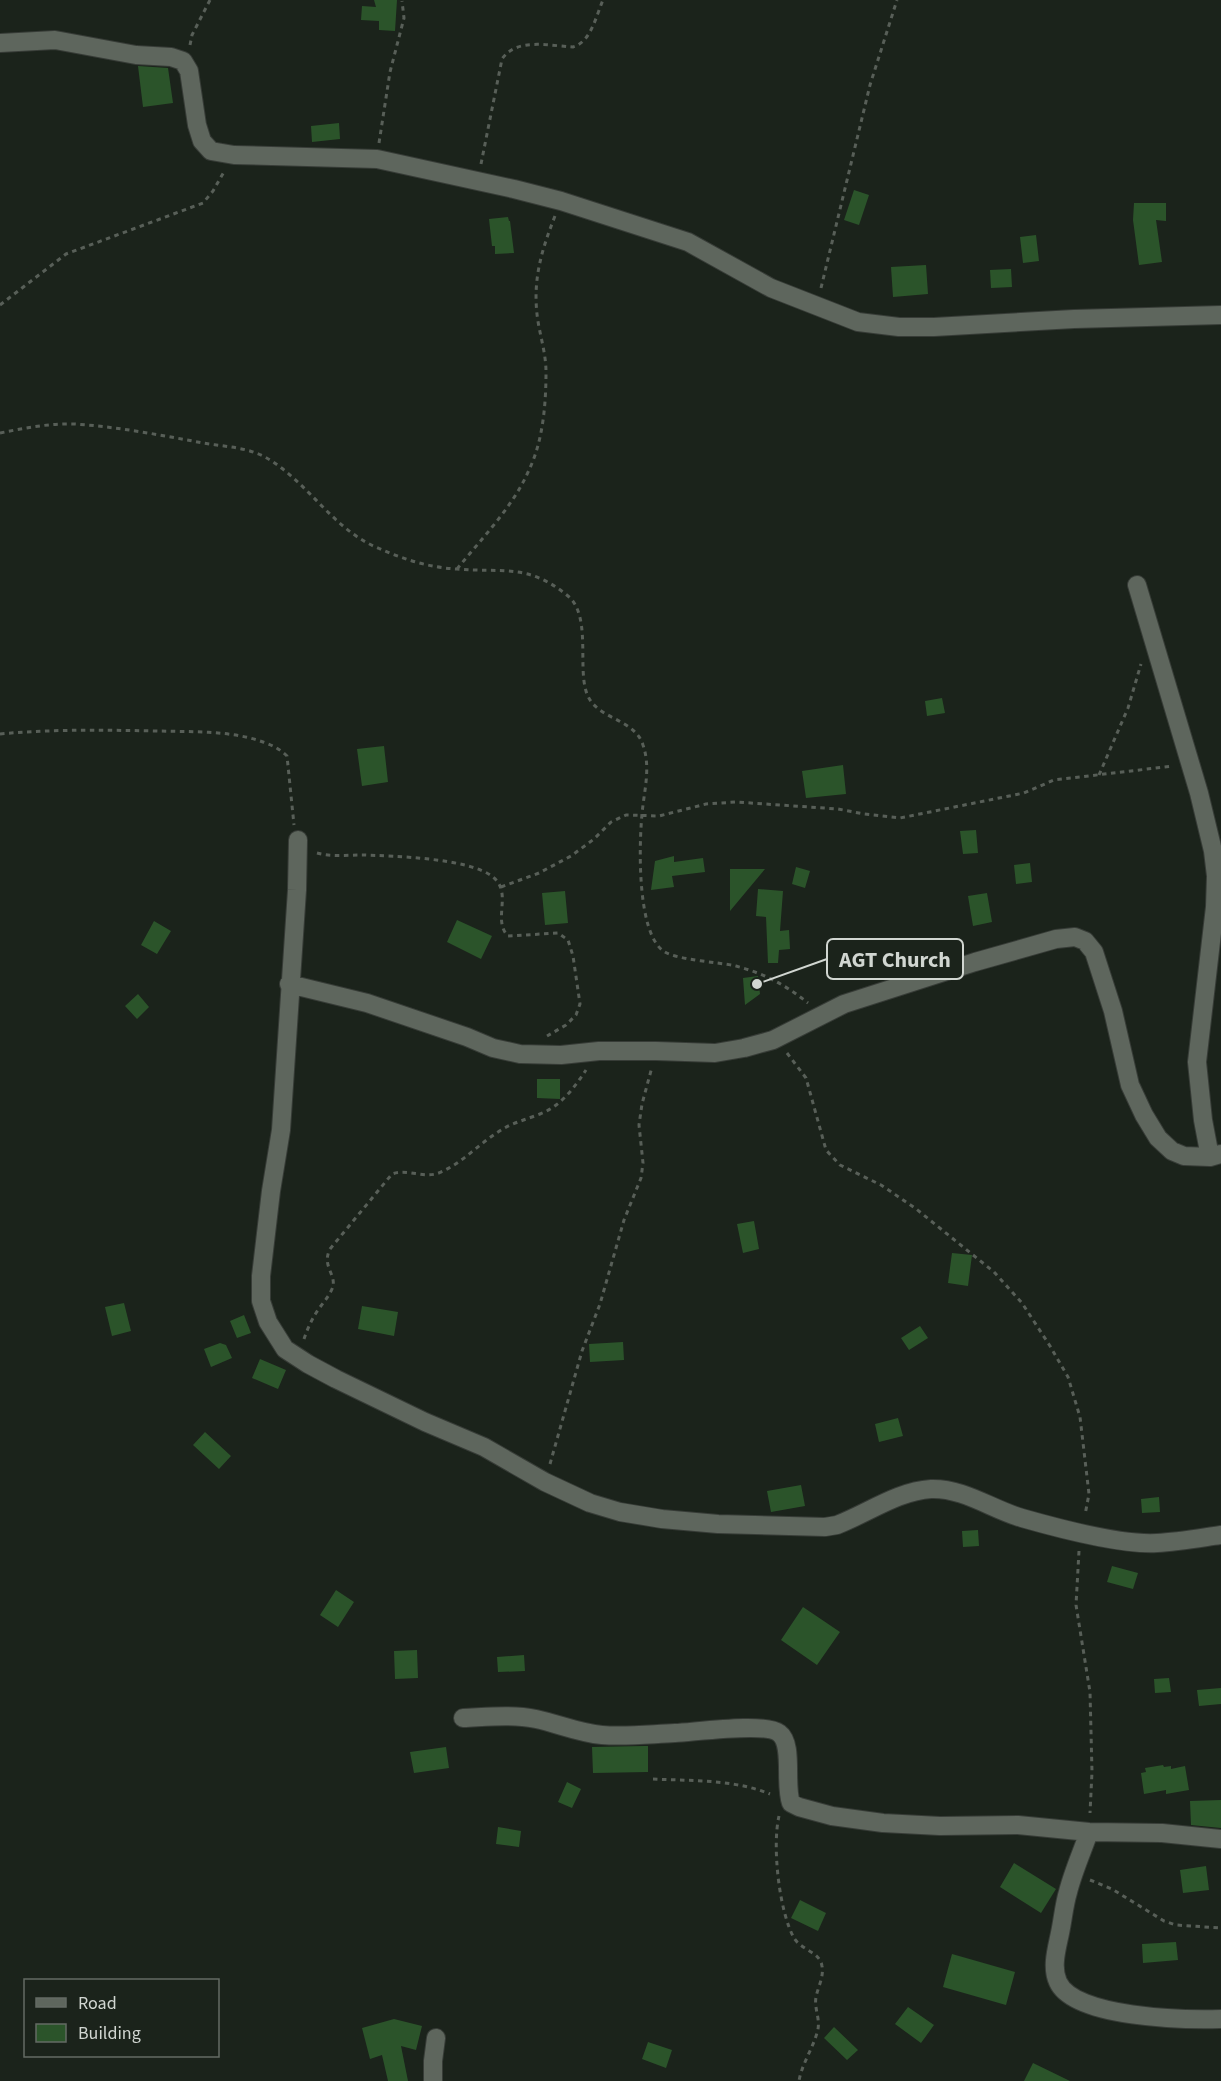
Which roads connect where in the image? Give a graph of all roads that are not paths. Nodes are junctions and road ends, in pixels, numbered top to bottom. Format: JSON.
{"nodes":[{"id":1,"x":0,"y":43,"type":"edge"},
{"id":2,"x":1221,"y":315,"type":"edge"},
{"id":3,"x":1137,"y":585,"type":"dead end"},
{"id":4,"x":298,"y":840,"type":"road end"},
{"id":5,"x":1218,"y":907,"type":"edge"},
{"id":6,"x":289,"y":984,"type":"junction"},
{"id":7,"x":1216,"y":1155,"type":"edge"},
{"id":8,"x":1221,"y":1535,"type":"edge"},
{"id":9,"x":463,"y":1718,"type":"dead end"},
{"id":10,"x":1089,"y":1832,"type":"junction"},
{"id":11,"x":1221,"y":1839,"type":"edge"},
{"id":12,"x":1221,"y":2019,"type":"edge"},
{"id":13,"x":436,"y":2038,"type":"dead end"},
{"id":14,"x":433,"y":2081,"type":"edge"}],
"edges":[{"from":1,"to":2,"type":"street"},
{"from":3,"to":5,"type":"street"},
{"from":4,"to":6,"type":"street"},
{"from":5,"to":7,"type":"street"},
{"from":6,"to":7,"type":"street"},
{"from":6,"to":8,"type":"street"},
{"from":9,"to":10,"type":"street"},
{"from":10,"to":11,"type":"street"},
{"from":10,"to":12,"type":"street"},
{"from":13,"to":14,"type":"street"}]}
